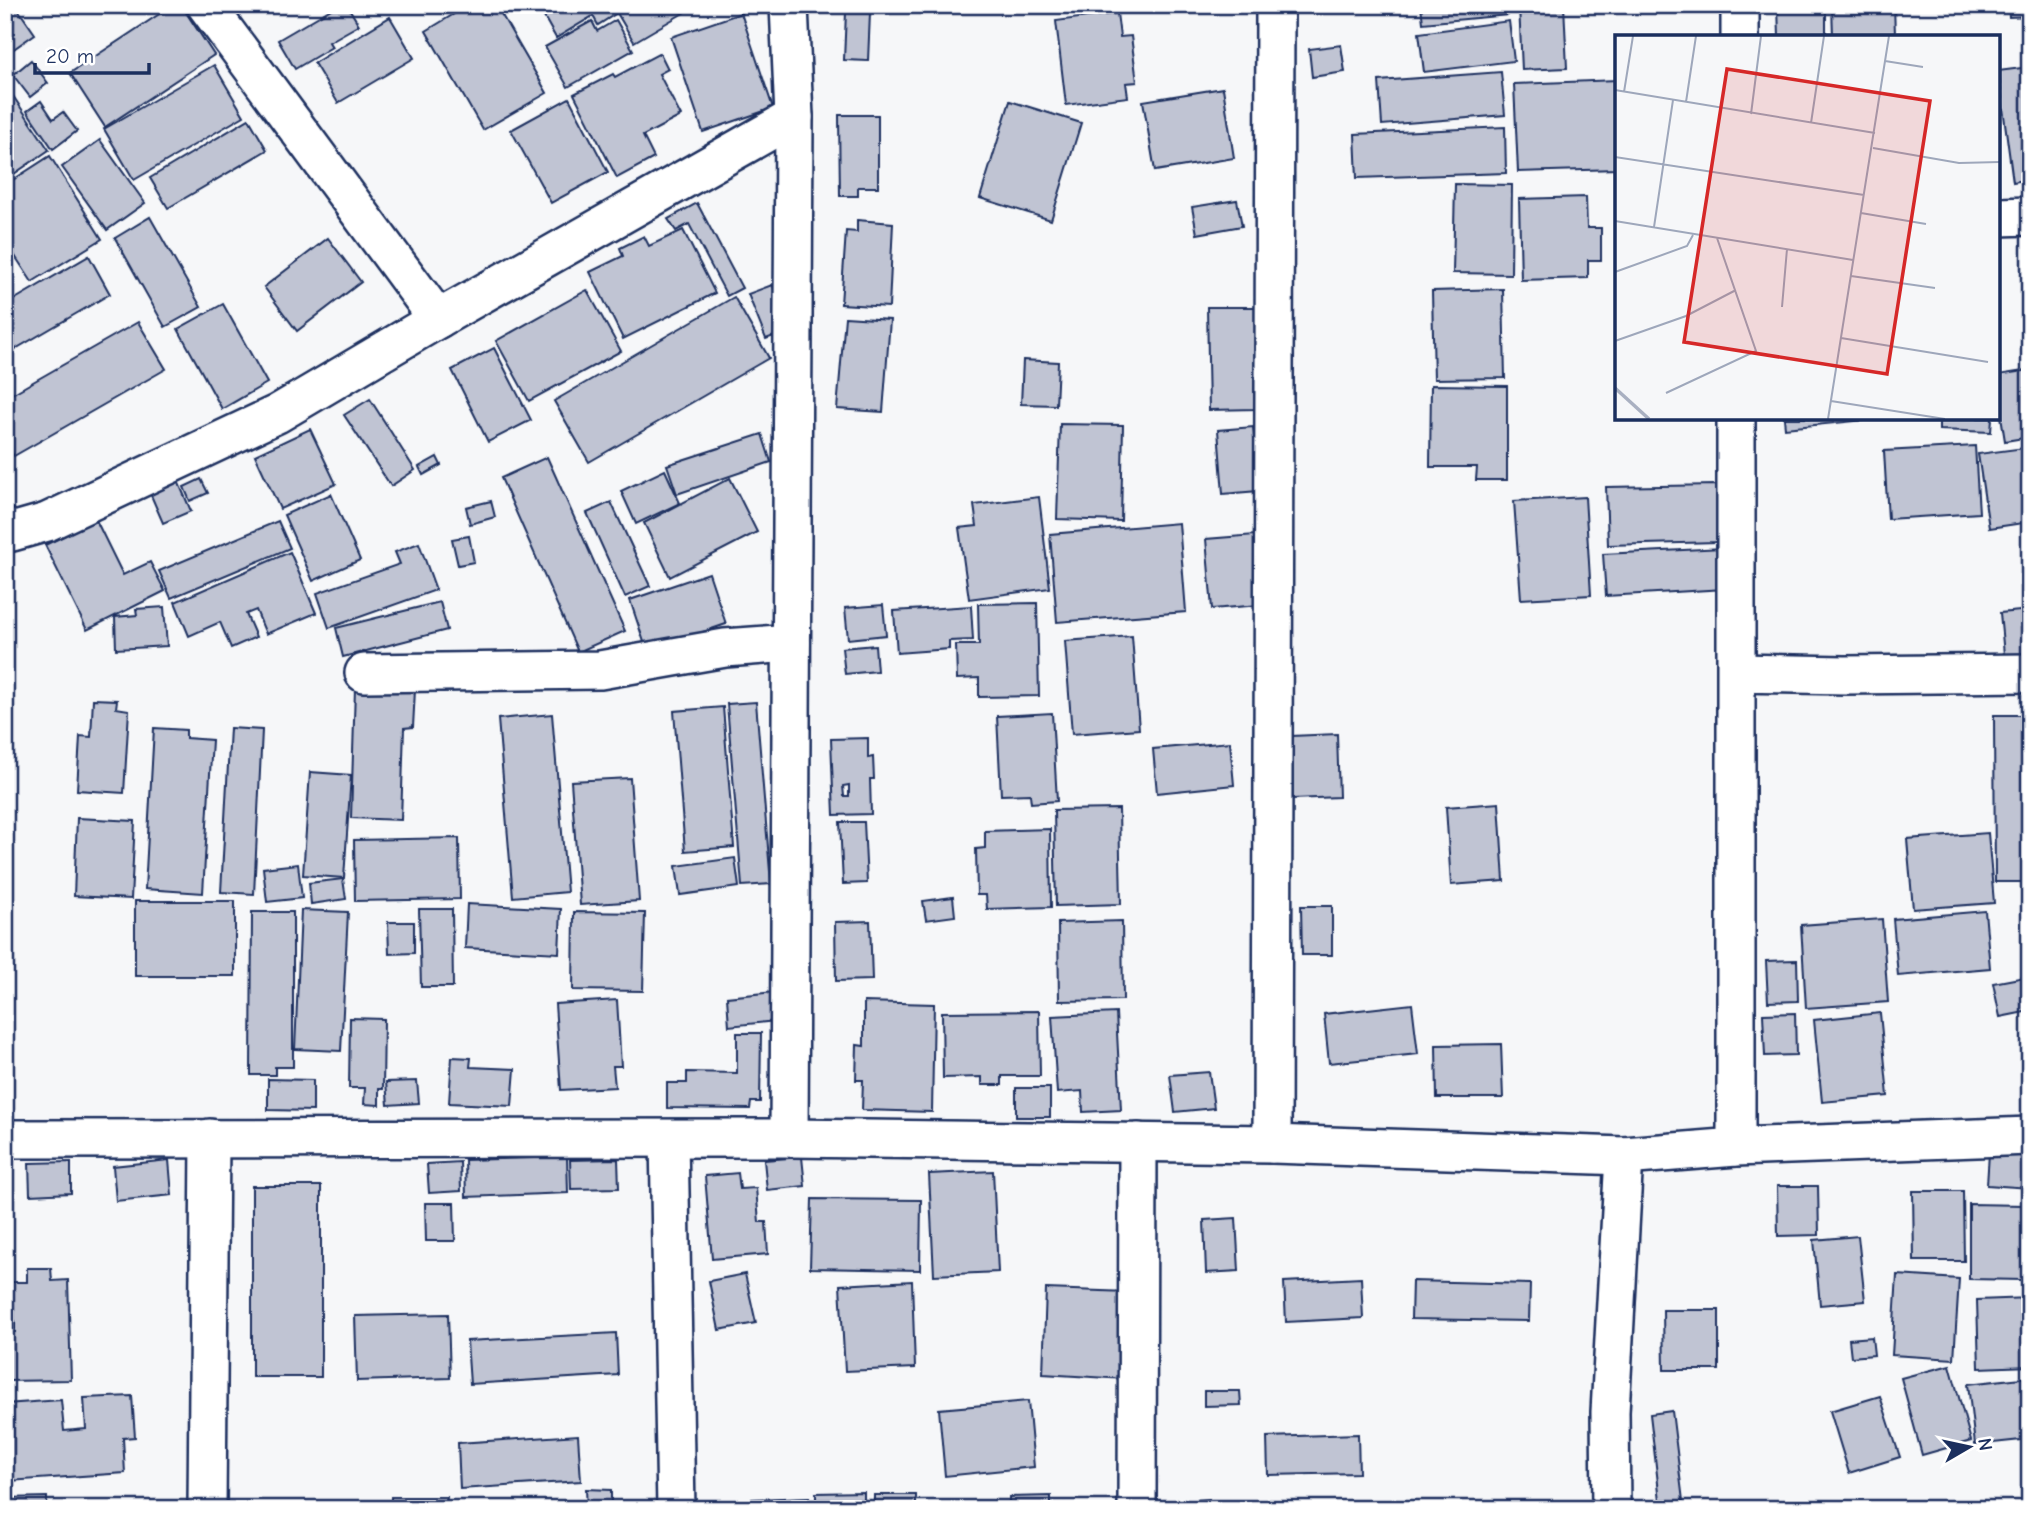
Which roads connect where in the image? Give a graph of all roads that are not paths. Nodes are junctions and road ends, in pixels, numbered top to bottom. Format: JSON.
{"nodes":[{"id":1,"x":206,"y":5,"type":"edge"},
{"id":2,"x":789,"y":5,"type":"edge"},
{"id":3,"x":1275,"y":5,"type":"edge"},
{"id":4,"x":1741,"y":5,"type":"edge"},
{"id":5,"x":1740,"y":35,"type":"edge"},
{"id":6,"x":794,"y":117,"type":"junction"},
{"id":7,"x":2030,"y":216,"type":"edge"},
{"id":8,"x":2000,"y":217,"type":"edge"},
{"id":9,"x":438,"y":318,"type":"junction"},
{"id":10,"x":1736,"y":420,"type":"edge"},
{"id":11,"x":5,"y":527,"type":"edge"},
{"id":12,"x":792,"y":643,"type":"junction"},
{"id":13,"x":364,"y":673,"type":"dead end"},
{"id":14,"x":1737,"y":673,"type":"junction"},
{"id":15,"x":2030,"y":673,"type":"edge"},
{"id":16,"x":2030,"y":1136,"type":"edge"},
{"id":17,"x":210,"y":1138,"type":"junction"},
{"id":18,"x":789,"y":1138,"type":"junction"},
{"id":19,"x":5,"y":1139,"type":"edge"},
{"id":20,"x":669,"y":1139,"type":"junction"},
{"id":21,"x":1138,"y":1142,"type":"junction"},
{"id":22,"x":1272,"y":1143,"type":"junction"},
{"id":23,"x":1736,"y":1147,"type":"junction"},
{"id":24,"x":1625,"y":1156,"type":"junction"},
{"id":25,"x":207,"y":1509,"type":"edge"},
{"id":26,"x":676,"y":1509,"type":"edge"},
{"id":27,"x":1137,"y":1509,"type":"edge"},
{"id":28,"x":1611,"y":1509,"type":"edge"}],
"edges":[{"from":1,"to":9,"type":"street"},
{"from":2,"to":6,"type":"street"},
{"from":3,"to":22,"type":"street"},
{"from":4,"to":5,"type":"street"},
{"from":6,"to":9,"type":"street"},
{"from":6,"to":12,"type":"street"},
{"from":7,"to":8,"type":"street"},
{"from":9,"to":11,"type":"street"},
{"from":10,"to":14,"type":"street"},
{"from":12,"to":13,"type":"street"},
{"from":12,"to":18,"type":"street"},
{"from":14,"to":15,"type":"street"},
{"from":14,"to":23,"type":"street"},
{"from":16,"to":23,"type":"street"},
{"from":17,"to":19,"type":"street"},
{"from":17,"to":20,"type":"street"},
{"from":17,"to":25,"type":"street"},
{"from":18,"to":20,"type":"street"},
{"from":18,"to":21,"type":"street"},
{"from":20,"to":26,"type":"street"},
{"from":21,"to":22,"type":"street"},
{"from":21,"to":27,"type":"street"},
{"from":22,"to":24,"type":"street"},
{"from":23,"to":24,"type":"street"},
{"from":24,"to":28,"type":"street"}]}
